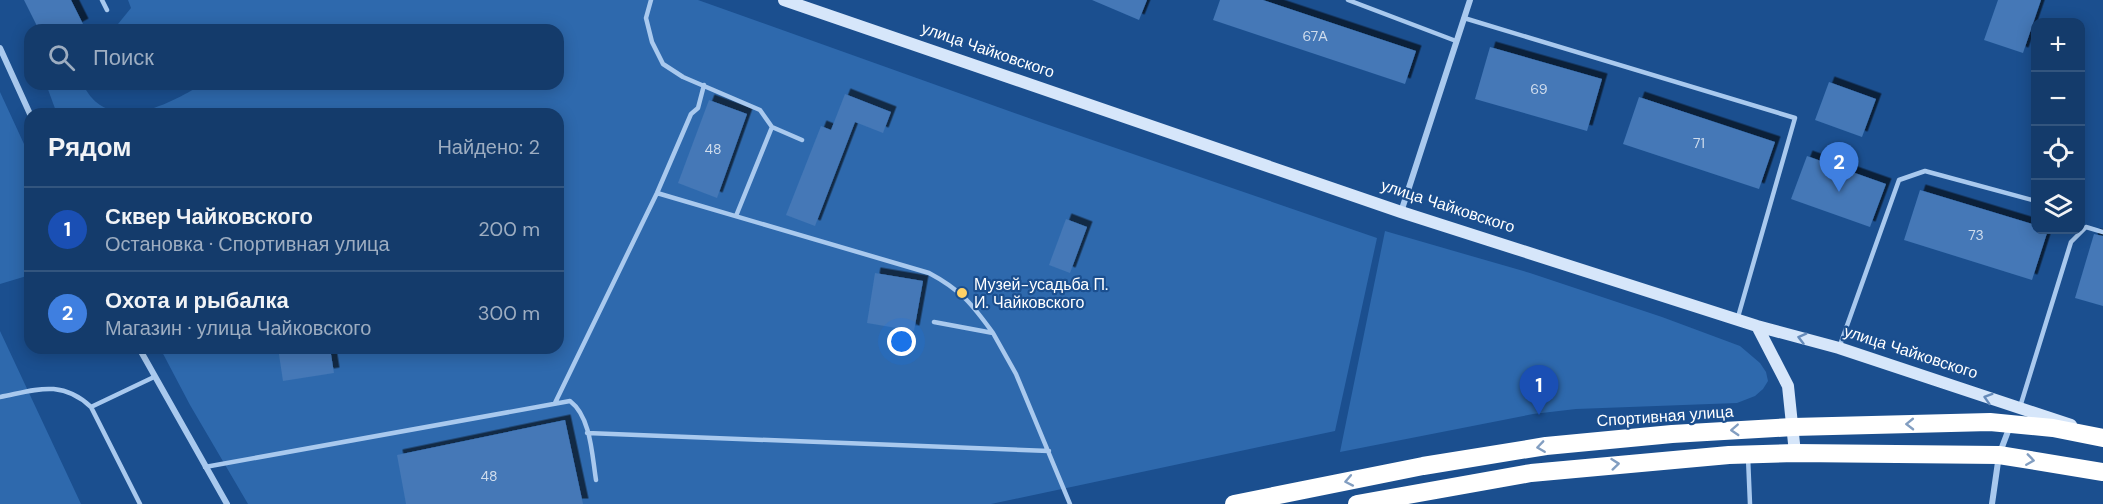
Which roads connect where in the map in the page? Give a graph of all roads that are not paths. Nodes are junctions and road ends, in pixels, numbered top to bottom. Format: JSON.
{"nodes":[{"id":1,"x":102,"y":0,"type":"edge"},
{"id":2,"x":651,"y":0,"type":"edge"},
{"id":3,"x":784,"y":0,"type":"edge"},
{"id":4,"x":1348,"y":0,"type":"edge"},
{"id":5,"x":1470,"y":0,"type":"edge"},
{"id":6,"x":107,"y":10,"type":"dead end"},
{"id":7,"x":1464,"y":18,"type":"junction"},
{"id":8,"x":1456,"y":41,"type":"junction"},
{"id":9,"x":0,"y":48,"type":"edge"},
{"id":10,"x":704,"y":85,"type":"junction"},
{"id":11,"x":27,"y":108,"type":"edge"},
{"id":12,"x":772,"y":127,"type":"junction"},
{"id":13,"x":802,"y":140,"type":"dead end"},
{"id":14,"x":657,"y":193,"type":"junction"},
{"id":15,"x":2031,"y":200,"type":"edge"},
{"id":16,"x":1401,"y":212,"type":"junction"},
{"id":17,"x":736,"y":216,"type":"junction"},
{"id":18,"x":2103,"y":232,"type":"edge"},
{"id":19,"x":1737,"y":320,"type":"junction"},
{"id":20,"x":934,"y":322,"type":"dead end"},
{"id":21,"x":1756,"y":326,"type":"junction"},
{"id":22,"x":993,"y":333,"type":"junction"},
{"id":23,"x":1839,"y":348,"type":"junction"},
{"id":24,"x":142,"y":354,"type":"edge"},
{"id":25,"x":154,"y":377,"type":"junction"},
{"id":26,"x":0,"y":397,"type":"edge"},
{"id":27,"x":555,"y":404,"type":"junction"},
{"id":28,"x":91,"y":407,"type":"junction"},
{"id":29,"x":2020,"y":407,"type":"junction"},
{"id":30,"x":2010,"y":424,"type":"junction"},
{"id":31,"x":1793,"y":427,"type":"junction"},
{"id":32,"x":587,"y":433,"type":"junction"},
{"id":33,"x":2103,"y":437,"type":"edge"},
{"id":34,"x":1048,"y":451,"type":"junction"},
{"id":35,"x":1795,"y":453,"type":"junction"},
{"id":36,"x":1748,"y":455,"type":"junction"},
{"id":37,"x":1999,"y":455,"type":"junction"},
{"id":38,"x":205,"y":467,"type":"junction"},
{"id":39,"x":2103,"y":472,"type":"edge"},
{"id":40,"x":596,"y":480,"type":"dead end"},
{"id":41,"x":140,"y":504,"type":"edge"},
{"id":42,"x":226,"y":504,"type":"edge"},
{"id":43,"x":1070,"y":504,"type":"edge"},
{"id":44,"x":1234,"y":504,"type":"edge"},
{"id":45,"x":1357,"y":504,"type":"edge"},
{"id":46,"x":1750,"y":504,"type":"edge"},
{"id":47,"x":1992,"y":504,"type":"edge"}],
"edges":[{"from":1,"to":6,"type":"lane"},
{"from":2,"to":10,"type":"lane"},
{"from":3,"to":16,"type":"street","name":"улица Чайковского"},
{"from":4,"to":8,"type":"lane"},
{"from":5,"to":7,"type":"street"},
{"from":7,"to":8,"type":"street"},
{"from":7,"to":19,"type":"lane"},
{"from":8,"to":16,"type":"street"},
{"from":9,"to":11,"type":"street"},
{"from":10,"to":12,"type":"lane"},
{"from":10,"to":14,"type":"lane"},
{"from":12,"to":13,"type":"lane"},
{"from":12,"to":17,"type":"lane"},
{"from":14,"to":17,"type":"lane"},
{"from":14,"to":27,"type":"lane"},
{"from":15,"to":23,"type":"lane"},
{"from":16,"to":19,"type":"street","name":"улица Чайковского"},
{"from":17,"to":22,"type":"lane"},
{"from":18,"to":29,"type":"lane"},
{"from":19,"to":21,"type":"street","name":"улица Чайковского"},
{"from":20,"to":22,"type":"lane"},
{"from":23,"to":21,"type":"street","name":"улица Чайковского","one_way":true},
{"from":21,"to":31,"type":"street"},
{"from":22,"to":34,"type":"lane"},
{"from":29,"to":23,"type":"street","name":"улица Чайковского","one_way":true},
{"from":24,"to":25,"type":"street"},
{"from":25,"to":28,"type":"lane"},
{"from":25,"to":38,"type":"street"},
{"from":26,"to":28,"type":"lane"},
{"from":27,"to":32,"type":"lane"},
{"from":27,"to":38,"type":"lane"},
{"from":28,"to":41,"type":"lane"},
{"from":29,"to":33,"type":"street","name":"улица Чайковского"},
{"from":30,"to":31,"type":"highway","name":"Спортивная улица","one_way":true},
{"from":30,"to":33,"type":"highway","name":"Спортивная улица"},
{"from":30,"to":37,"type":"street"},
{"from":31,"to":35,"type":"street"},
{"from":31,"to":44,"type":"highway","name":"Спортивная улица","one_way":true},
{"from":32,"to":34,"type":"lane"},
{"from":32,"to":40,"type":"lane"},
{"from":34,"to":43,"type":"lane"},
{"from":35,"to":36,"type":"highway"},
{"from":35,"to":37,"type":"highway"},
{"from":45,"to":36,"type":"highway","one_way":true},
{"from":36,"to":46,"type":"lane"},
{"from":37,"to":39,"type":"highway","one_way":true},
{"from":37,"to":47,"type":"street"},
{"from":38,"to":42,"type":"street"}]}
